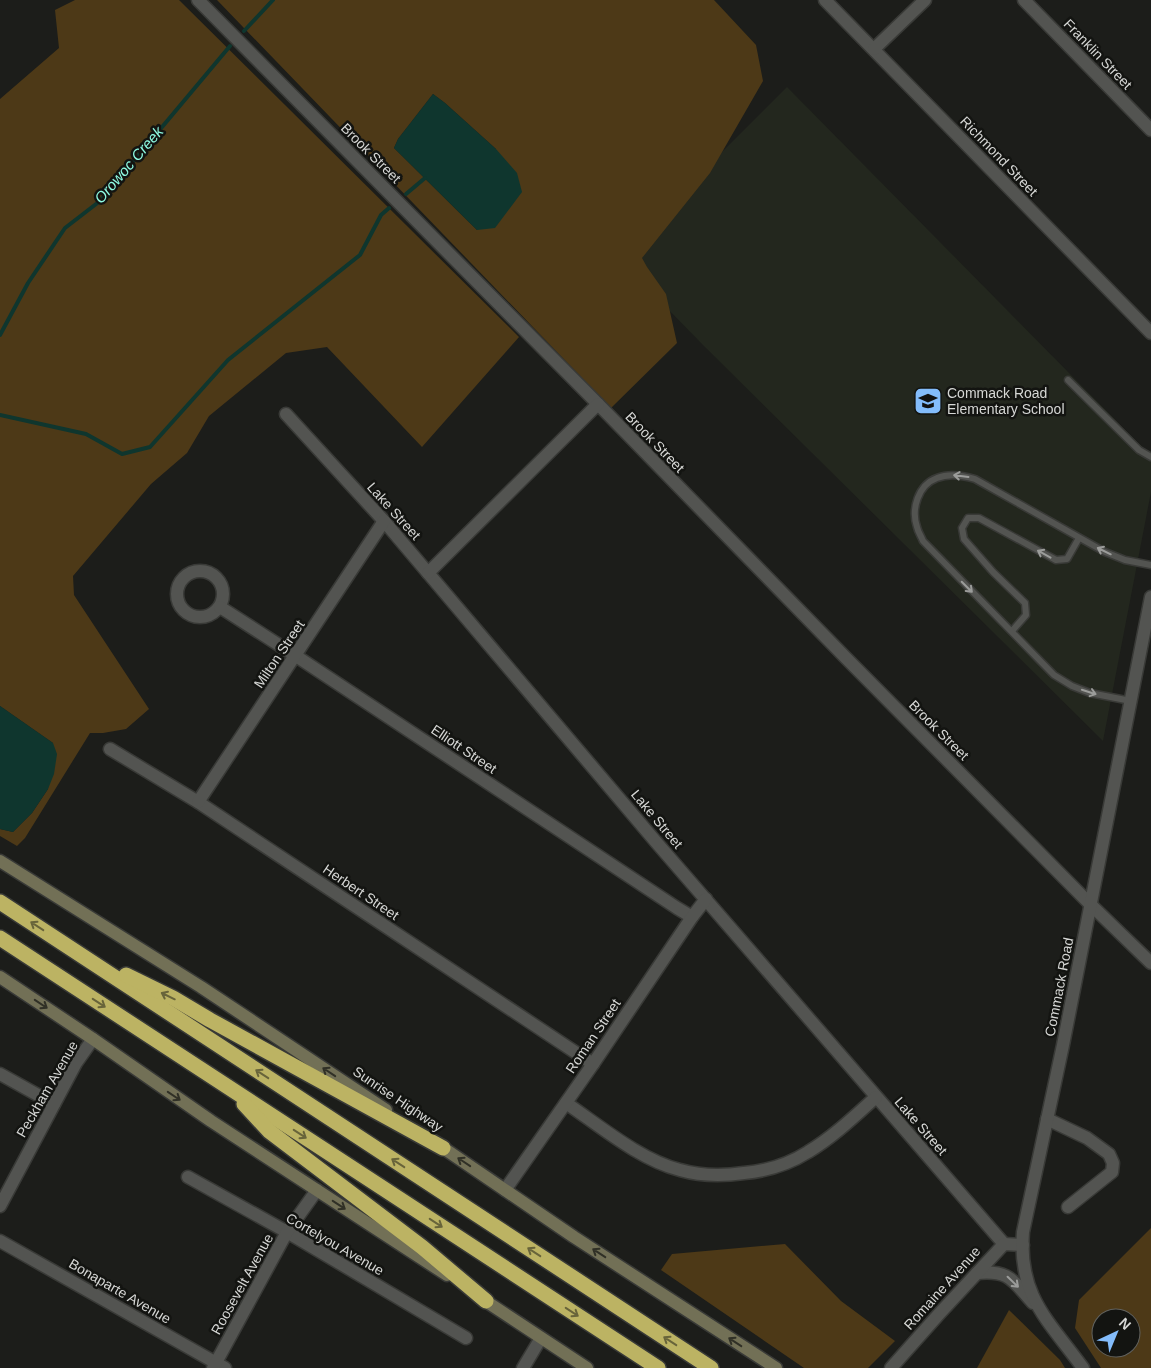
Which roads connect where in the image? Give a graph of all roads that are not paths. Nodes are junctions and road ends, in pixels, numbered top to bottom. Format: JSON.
{"nodes":[{"id":1,"x":198,"y":0,"type":"edge"},
{"id":2,"x":825,"y":0,"type":"edge"},
{"id":3,"x":924,"y":0,"type":"edge"},
{"id":4,"x":1024,"y":0,"type":"edge"},
{"id":5,"x":874,"y":49,"type":"junction"},
{"id":6,"x":1151,"y":130,"type":"edge"},
{"id":7,"x":1151,"y":333,"type":"edge"},
{"id":8,"x":1068,"y":380,"type":"dead end"},
{"id":9,"x":598,"y":404,"type":"junction"},
{"id":10,"x":286,"y":414,"type":"dead end"},
{"id":11,"x":1151,"y":457,"type":"edge"},
{"id":12,"x":384,"y":521,"type":"junction"},
{"id":13,"x":1079,"y":538,"type":"junction"},
{"id":14,"x":1151,"y":565,"type":"edge"},
{"id":15,"x":428,"y":573,"type":"junction"},
{"id":16,"x":1151,"y":597,"type":"edge"},
{"id":17,"x":220,"y":607,"type":"dead end"},
{"id":18,"x":1149,"y":622,"type":"edge"},
{"id":19,"x":1012,"y":631,"type":"junction"},
{"id":20,"x":296,"y":656,"type":"junction"},
{"id":21,"x":1131,"y":701,"type":"junction"},
{"id":22,"x":110,"y":749,"type":"dead end"},
{"id":23,"x":198,"y":802,"type":"junction"},
{"id":24,"x":0,"y":861,"type":"edge"},
{"id":25,"x":706,"y":900,"type":"junction"},
{"id":26,"x":0,"y":902,"type":"edge"},
{"id":27,"x":1090,"y":904,"type":"junction"},
{"id":28,"x":692,"y":916,"type":"junction"},
{"id":29,"x":0,"y":938,"type":"edge"},
{"id":30,"x":74,"y":950,"type":"junction"},
{"id":31,"x":1151,"y":963,"type":"edge"},
{"id":32,"x":0,"y":977,"type":"edge"},
{"id":33,"x":93,"y":1039,"type":"junction"},
{"id":34,"x":593,"y":1064,"type":"junction"},
{"id":35,"x":0,"y":1074,"type":"edge"},
{"id":36,"x":230,"y":1088,"type":"junction"},
{"id":37,"x":876,"y":1097,"type":"junction"},
{"id":38,"x":566,"y":1103,"type":"junction"},
{"id":39,"x":54,"y":1104,"type":"junction"},
{"id":40,"x":1047,"y":1119,"type":"junction"},
{"id":41,"x":443,"y":1148,"type":"junction"},
{"id":42,"x":188,"y":1177,"type":"dead end"},
{"id":43,"x":317,"y":1190,"type":"junction"},
{"id":44,"x":505,"y":1190,"type":"junction"},
{"id":45,"x":0,"y":1206,"type":"edge"},
{"id":46,"x":1068,"y":1207,"type":"dead end"},
{"id":47,"x":287,"y":1232,"type":"junction"},
{"id":48,"x":0,"y":1241,"type":"edge"},
{"id":49,"x":1004,"y":1244,"type":"junction"},
{"id":50,"x":1023,"y":1245,"type":"junction"},
{"id":51,"x":977,"y":1273,"type":"junction"},
{"id":52,"x":486,"y":1301,"type":"junction"},
{"id":53,"x":1040,"y":1310,"type":"junction"},
{"id":54,"x":466,"y":1338,"type":"dead end"},
{"id":55,"x":541,"y":1338,"type":"junction"},
{"id":56,"x":897,"y":1364,"type":"edge"},
{"id":57,"x":218,"y":1366,"type":"edge"},
{"id":58,"x":523,"y":1368,"type":"edge"},
{"id":59,"x":587,"y":1368,"type":"edge"},
{"id":60,"x":658,"y":1368,"type":"edge"},
{"id":61,"x":711,"y":1368,"type":"edge"},
{"id":62,"x":776,"y":1368,"type":"edge"},
{"id":63,"x":1083,"y":1368,"type":"edge"}],
"edges":[{"from":1,"to":9,"type":"street","name":"Brook Street"},
{"from":2,"to":5,"type":"street","name":"Richmond Street"},
{"from":3,"to":5,"type":"street"},
{"from":4,"to":6,"type":"street","name":"Franklin Street"},
{"from":5,"to":7,"type":"street","name":"Richmond Street"},
{"from":8,"to":11,"type":"lane"},
{"from":9,"to":15,"type":"street"},
{"from":9,"to":27,"type":"street","name":"Brook Street"},
{"from":10,"to":12,"type":"street","name":"Lake Street"},
{"from":12,"to":15,"type":"street","name":"Lake Street"},
{"from":12,"to":20,"type":"street","name":"Milton Street"},
{"from":14,"to":13,"type":"lane","one_way":true},
{"from":13,"to":19,"type":"lane","one_way":true},
{"from":13,"to":19,"type":"lane","one_way":true},
{"from":15,"to":25,"type":"street","name":"Lake Street"},
{"from":16,"to":18,"type":"street","name":"Commack Road"},
{"from":17,"to":20,"type":"street","name":"Elliott Street"},
{"from":18,"to":21,"type":"street","name":"Commack Road"},
{"from":19,"to":21,"type":"lane","one_way":true},
{"from":20,"to":23,"type":"street","name":"Milton Street"},
{"from":20,"to":28,"type":"street","name":"Elliott Street"},
{"from":21,"to":27,"type":"street","name":"Commack Road"},
{"from":22,"to":23,"type":"street","name":"Herbert Street"},
{"from":23,"to":34,"type":"street","name":"Herbert Street"},
{"from":41,"to":24,"type":"main road","name":"Sunrise Highway","one_way":true},
{"from":25,"to":28,"type":"street","name":"Roman Street"},
{"from":25,"to":37,"type":"street","name":"Lake Street"},
{"from":30,"to":26,"type":"highway","one_way":true},
{"from":27,"to":31,"type":"street","name":"Brook Street"},
{"from":27,"to":40,"type":"street","name":"Commack Road"},
{"from":28,"to":34,"type":"street","name":"Roman Street"},
{"from":29,"to":36,"type":"highway","one_way":true},
{"from":41,"to":30,"type":"highway","one_way":true},
{"from":61,"to":30,"type":"highway","one_way":true},
{"from":32,"to":33,"type":"main road","one_way":true},
{"from":33,"to":39,"type":"street","name":"Peckham Avenue"},
{"from":33,"to":43,"type":"main road","one_way":true},
{"from":34,"to":38,"type":"street","name":"Roman Street"},
{"from":35,"to":39,"type":"street"},
{"from":36,"to":52,"type":"highway"},
{"from":36,"to":60,"type":"highway","one_way":true},
{"from":37,"to":38,"type":"street"},
{"from":37,"to":49,"type":"street","name":"Lake Street"},
{"from":38,"to":44,"type":"street","name":"Roman Street"},
{"from":39,"to":45,"type":"street","name":"Peckham Avenue"},
{"from":40,"to":46,"type":"street"},
{"from":40,"to":50,"type":"street","name":"Commack Road"},
{"from":44,"to":41,"type":"main road","name":"Sunrise Highway","one_way":true},
{"from":42,"to":47,"type":"street","name":"Cortelyou Avenue"},
{"from":43,"to":47,"type":"street","name":"Roosevelt Avenue"},
{"from":43,"to":52,"type":"main road","one_way":true},
{"from":62,"to":44,"type":"main road","name":"Sunrise Highway","one_way":true},
{"from":47,"to":54,"type":"street","name":"Cortelyou Avenue"},
{"from":47,"to":57,"type":"street","name":"Roosevelt Avenue"},
{"from":48,"to":57,"type":"street","name":"Bonaparte Avenue"},
{"from":49,"to":50,"type":"street"},
{"from":49,"to":51,"type":"street","name":"Romaine Avenue"},
{"from":50,"to":53,"type":"street","name":"Commack Road"},
{"from":51,"to":53,"type":"street","one_way":true},
{"from":51,"to":56,"type":"street","name":"Romaine Avenue"},
{"from":52,"to":55,"type":"main road"},
{"from":53,"to":63,"type":"street","name":"Commack Road"},
{"from":55,"to":58,"type":"street"},
{"from":55,"to":59,"type":"main road"}]}
